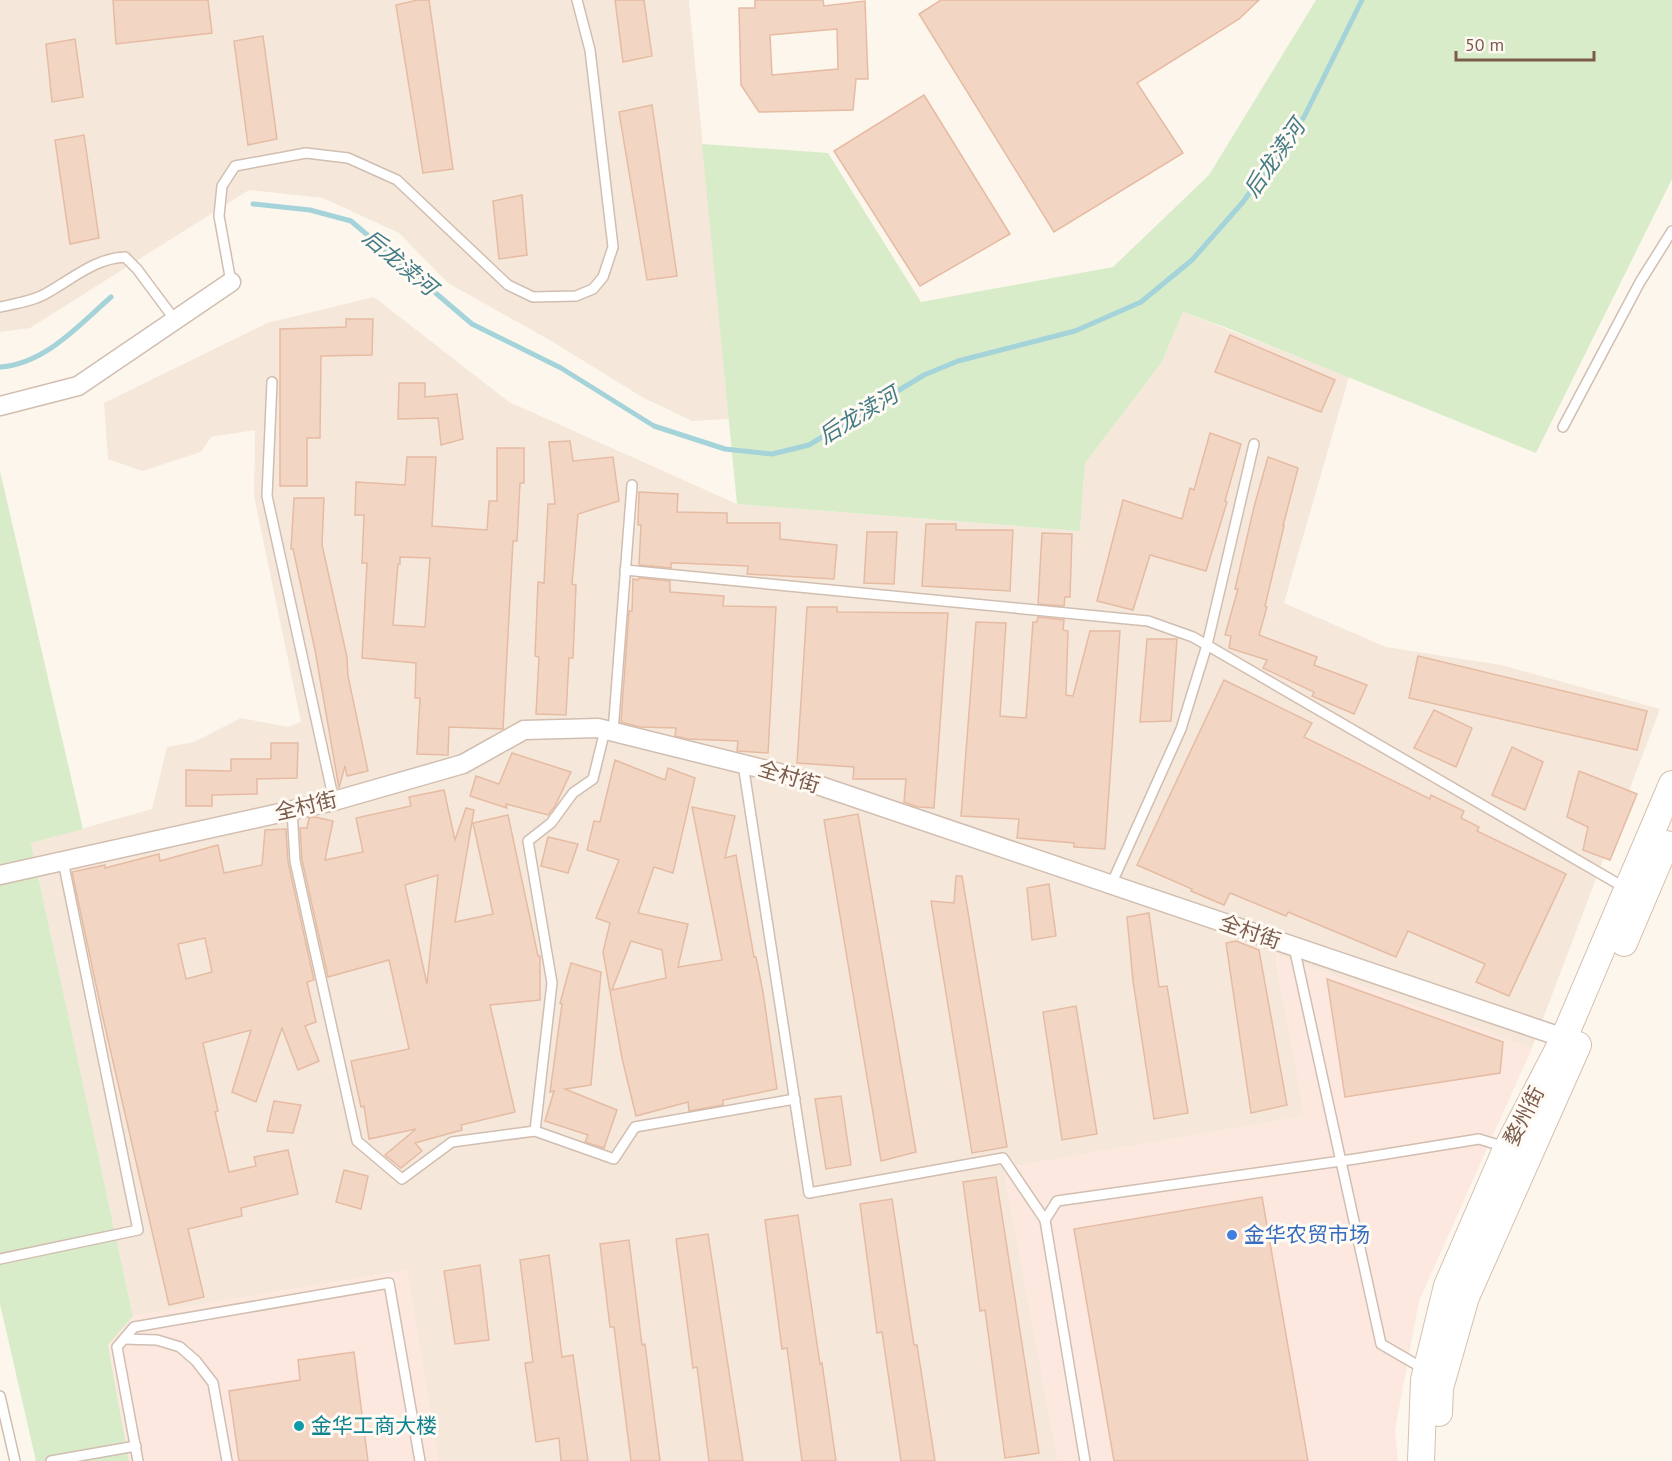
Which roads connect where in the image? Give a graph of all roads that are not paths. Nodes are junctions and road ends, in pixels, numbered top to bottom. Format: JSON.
{"nodes":[{"id":1,"x":577,"y":0,"type":"edge"},
{"id":2,"x":1672,"y":231,"type":"edge"},
{"id":3,"x":231,"y":282,"type":"joint"},
{"id":4,"x":0,"y":307,"type":"edge"},
{"id":5,"x":175,"y":320,"type":"junction"},
{"id":6,"x":272,"y":382,"type":"dead end"},
{"id":7,"x":0,"y":406,"type":"edge"},
{"id":8,"x":1563,"y":426,"type":"dead end"},
{"id":9,"x":1254,"y":444,"type":"dead end"},
{"id":10,"x":632,"y":485,"type":"dead end"},
{"id":11,"x":625,"y":570,"type":"junction"},
{"id":12,"x":1207,"y":645,"type":"junction"},
{"id":13,"x":609,"y":731,"type":"junction"},
{"id":14,"x":743,"y":764,"type":"junction"},
{"id":15,"x":1672,"y":784,"type":"edge"},
{"id":16,"x":333,"y":801,"type":"junction"},
{"id":17,"x":292,"y":810,"type":"junction"},
{"id":18,"x":1672,"y":828,"type":"edge"},
{"id":19,"x":63,"y":861,"type":"junction"},
{"id":20,"x":0,"y":875,"type":"edge"},
{"id":21,"x":1112,"y":885,"type":"junction"},
{"id":22,"x":1628,"y":890,"type":"junction"},
{"id":23,"x":1294,"y":947,"type":"junction"},
{"id":24,"x":1564,"y":1038,"type":"junction"},
{"id":25,"x":795,"y":1099,"type":"junction"},
{"id":26,"x":535,"y":1131,"type":"junction"},
{"id":27,"x":1507,"y":1148,"type":"junction"},
{"id":28,"x":1342,"y":1161,"type":"junction"},
{"id":29,"x":1045,"y":1220,"type":"junction"},
{"id":30,"x":0,"y":1259,"type":"edge"},
{"id":31,"x":124,"y":1339,"type":"junction"},
{"id":32,"x":1426,"y":1370,"type":"junction"},
{"id":33,"x":0,"y":1396,"type":"edge"},
{"id":34,"x":136,"y":1446,"type":"junction"},
{"id":35,"x":15,"y":1461,"type":"edge"},
{"id":36,"x":51,"y":1461,"type":"edge"},
{"id":37,"x":138,"y":1461,"type":"edge"},
{"id":38,"x":227,"y":1461,"type":"edge"},
{"id":39,"x":420,"y":1461,"type":"edge"},
{"id":40,"x":1085,"y":1461,"type":"edge"},
{"id":41,"x":1421,"y":1461,"type":"edge"},
{"id":42,"x":1436,"y":1461,"type":"edge"}],
"edges":[{"from":1,"to":3,"type":"lane"},
{"from":2,"to":8,"type":"lane"},
{"from":3,"to":5,"type":"street"},
{"from":4,"to":5,"type":"lane"},
{"from":5,"to":7,"type":"street"},
{"from":6,"to":16,"type":"lane"},
{"from":9,"to":12,"type":"lane"},
{"from":10,"to":11,"type":"lane"},
{"from":11,"to":12,"type":"lane"},
{"from":11,"to":13,"type":"lane"},
{"from":12,"to":21,"type":"lane"},
{"from":12,"to":22,"type":"lane"},
{"from":13,"to":14,"type":"street","name":"全村街"},
{"from":13,"to":16,"type":"street","name":"全村街"},
{"from":13,"to":26,"type":"lane"},
{"from":14,"to":21,"type":"street","name":"全村街"},
{"from":14,"to":25,"type":"lane"},
{"from":15,"to":22,"type":"main road","name":"婺州街"},
{"from":16,"to":17,"type":"street","name":"全村街"},
{"from":17,"to":19,"type":"street","name":"全村街"},
{"from":17,"to":26,"type":"lane"},
{"from":18,"to":42,"type":"main road","name":"婺州街"},
{"from":19,"to":20,"type":"street","name":"全村街"},
{"from":19,"to":30,"type":"lane"},
{"from":21,"to":23,"type":"street","name":"全村街"},
{"from":22,"to":24,"type":"main road","name":"婺州街"},
{"from":23,"to":24,"type":"street","name":"全村街"},
{"from":23,"to":28,"type":"lane"},
{"from":24,"to":27,"type":"main road","name":"婺州街"},
{"from":25,"to":26,"type":"lane"},
{"from":25,"to":29,"type":"lane"},
{"from":27,"to":28,"type":"lane"},
{"from":27,"to":32,"type":"main road","name":"婺州街"},
{"from":28,"to":29,"type":"lane"},
{"from":28,"to":32,"type":"lane"},
{"from":29,"to":40,"type":"lane"},
{"from":31,"to":34,"type":"lane"},
{"from":31,"to":38,"type":"lane"},
{"from":31,"to":39,"type":"lane"},
{"from":32,"to":41,"type":"main road","name":"婺州街"},
{"from":33,"to":35,"type":"lane"},
{"from":34,"to":36,"type":"lane"},
{"from":34,"to":37,"type":"lane"}]}
